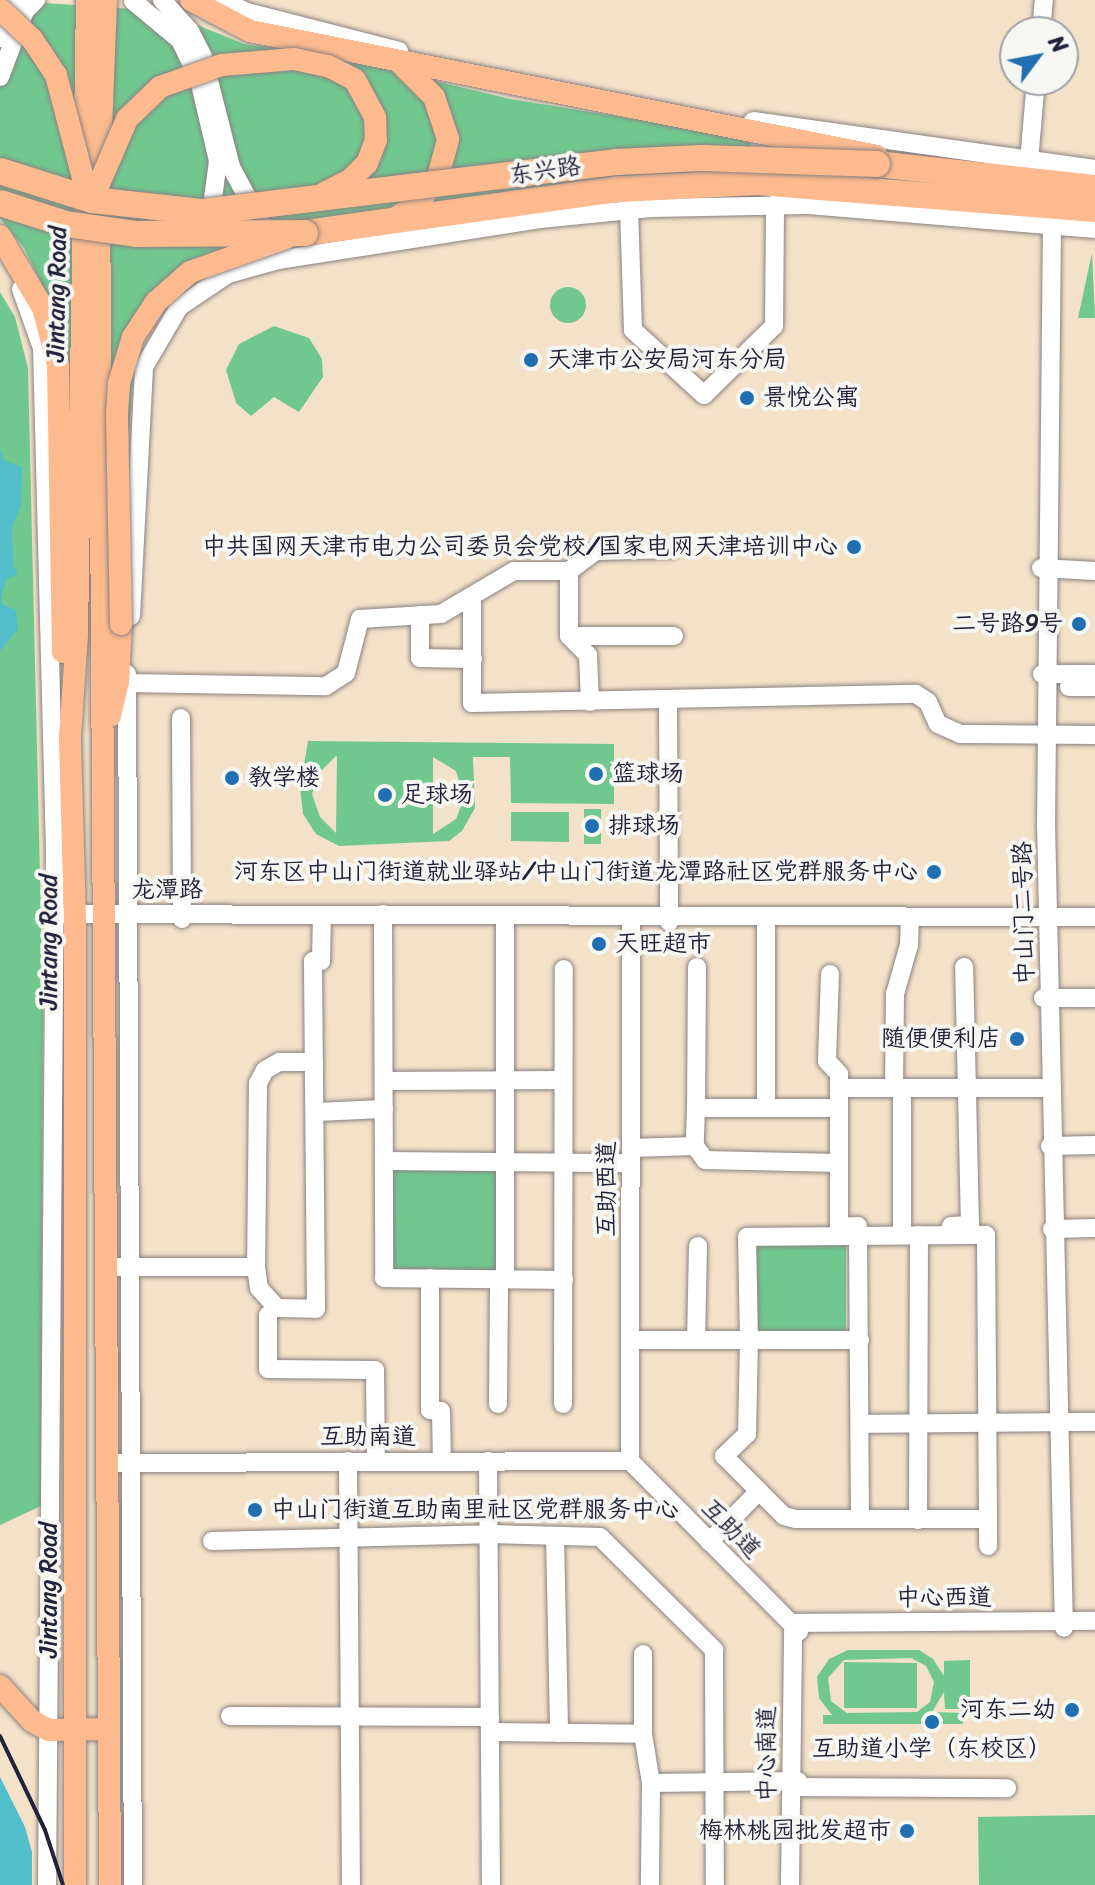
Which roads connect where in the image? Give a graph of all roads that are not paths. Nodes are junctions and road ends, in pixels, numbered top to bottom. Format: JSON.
{"nodes":[{"id":1,"x":15,"y":0,"type":"edge"},
{"id":2,"x":36,"y":0,"type":"edge"},
{"id":3,"x":87,"y":0,"type":"edge"},
{"id":4,"x":106,"y":0,"type":"edge"},
{"id":5,"x":153,"y":0,"type":"edge"},
{"id":6,"x":162,"y":0,"type":"edge"},
{"id":7,"x":191,"y":0,"type":"edge"},
{"id":8,"x":221,"y":0,"type":"edge"},
{"id":9,"x":127,"y":1,"type":"edge"},
{"id":10,"x":0,"y":9,"type":"edge"},
{"id":11,"x":0,"y":38,"type":"edge"},
{"id":12,"x":396,"y":61,"type":"junction"},
{"id":13,"x":0,"y":77,"type":"edge"},
{"id":14,"x":1039,"y":96,"type":"edge"},
{"id":15,"x":922,"y":166,"type":"junction"},
{"id":16,"x":1062,"y":167,"type":"joint"},
{"id":17,"x":1095,"y":169,"type":"edge"},
{"id":18,"x":0,"y":171,"type":"edge"},
{"id":19,"x":92,"y":183,"type":"junction"},
{"id":20,"x":1095,"y":188,"type":"edge"},
{"id":21,"x":0,"y":203,"type":"edge"},
{"id":22,"x":302,"y":204,"type":"junction"},
{"id":23,"x":775,"y":204,"type":"junction"},
{"id":24,"x":1057,"y":208,"type":"edge"},
{"id":25,"x":629,"y":209,"type":"junction"},
{"id":26,"x":418,"y":210,"type":"junction"},
{"id":27,"x":305,"y":233,"type":"junction"},
{"id":28,"x":0,"y":236,"type":"edge"},
{"id":29,"x":0,"y":257,"type":"edge"},
{"id":30,"x":278,"y":260,"type":"junction"},
{"id":31,"x":228,"y":274,"type":"junction"},
{"id":32,"x":672,"y":549,"type":"dead end"},
{"id":33,"x":1070,"y":561,"type":"dead end"},
{"id":34,"x":1095,"y":561,"type":"edge"},
{"id":35,"x":1044,"y":568,"type":"junction"},
{"id":36,"x":569,"y":571,"type":"junction"},
{"id":37,"x":1095,"y":571,"type":"edge"},
{"id":38,"x":472,"y":596,"type":"junction"},
{"id":39,"x":420,"y":615,"type":"junction"},
{"id":40,"x":125,"y":633,"type":"junction"},
{"id":41,"x":569,"y":636,"type":"junction"},
{"id":42,"x":674,"y":636,"type":"dead end"},
{"id":43,"x":473,"y":659,"type":"junction"},
{"id":44,"x":1045,"y":674,"type":"junction"},
{"id":45,"x":1095,"y":674,"type":"edge"},
{"id":46,"x":122,"y":682,"type":"junction"},
{"id":47,"x":1069,"y":687,"type":"dead end"},
{"id":48,"x":1095,"y":687,"type":"edge"},
{"id":49,"x":668,"y":700,"type":"junction"},
{"id":50,"x":590,"y":702,"type":"junction"},
{"id":51,"x":181,"y":718,"type":"dead end"},
{"id":52,"x":1095,"y":735,"type":"edge"},
{"id":53,"x":1045,"y":736,"type":"junction"},
{"id":54,"x":70,"y":737,"type":"junction"},
{"id":55,"x":105,"y":737,"type":"junction"},
{"id":56,"x":65,"y":917,"type":"junction"},
{"id":57,"x":104,"y":917,"type":"junction"},
{"id":58,"x":128,"y":917,"type":"junction"},
{"id":59,"x":182,"y":917,"type":"junction"},
{"id":60,"x":322,"y":917,"type":"junction"},
{"id":61,"x":383,"y":917,"type":"junction"},
{"id":62,"x":505,"y":918,"type":"junction"},
{"id":63,"x":631,"y":919,"type":"junction"},
{"id":64,"x":669,"y":919,"type":"junction"},
{"id":65,"x":766,"y":920,"type":"junction"},
{"id":66,"x":910,"y":920,"type":"junction"},
{"id":67,"x":1045,"y":920,"type":"junction"},
{"id":68,"x":1095,"y":920,"type":"edge"},
{"id":69,"x":697,"y":967,"type":"dead end"},
{"id":70,"x":964,"y":967,"type":"dead end"},
{"id":71,"x":564,"y":969,"type":"dead end"},
{"id":72,"x":830,"y":974,"type":"dead end"},
{"id":73,"x":1046,"y":998,"type":"junction"},
{"id":74,"x":1095,"y":998,"type":"edge"},
{"id":75,"x":314,"y":1062,"type":"junction"},
{"id":76,"x":504,"y":1080,"type":"junction"},
{"id":77,"x":563,"y":1080,"type":"junction"},
{"id":78,"x":384,"y":1081,"type":"junction"},
{"id":79,"x":967,"y":1087,"type":"junction"},
{"id":80,"x":839,"y":1088,"type":"junction"},
{"id":81,"x":898,"y":1088,"type":"junction"},
{"id":82,"x":1049,"y":1088,"type":"junction"},
{"id":83,"x":696,"y":1108,"type":"junction"},
{"id":84,"x":766,"y":1108,"type":"junction"},
{"id":85,"x":839,"y":1108,"type":"junction"},
{"id":86,"x":384,"y":1109,"type":"junction"},
{"id":87,"x":315,"y":1112,"type":"junction"},
{"id":88,"x":1095,"y":1145,"type":"edge"},
{"id":89,"x":695,"y":1146,"type":"junction"},
{"id":90,"x":1053,"y":1146,"type":"junction"},
{"id":91,"x":631,"y":1156,"type":"junction"},
{"id":92,"x":385,"y":1161,"type":"junction"},
{"id":93,"x":506,"y":1162,"type":"junction"},
{"id":94,"x":564,"y":1162,"type":"junction"},
{"id":95,"x":838,"y":1163,"type":"junction"},
{"id":96,"x":1095,"y":1228,"type":"edge"},
{"id":97,"x":1055,"y":1229,"type":"junction"},
{"id":98,"x":911,"y":1230,"type":"junction"},
{"id":99,"x":858,"y":1234,"type":"junction"},
{"id":100,"x":698,"y":1246,"type":"dead end"},
{"id":101,"x":117,"y":1267,"type":"junction"},
{"id":102,"x":256,"y":1267,"type":"junction"},
{"id":103,"x":430,"y":1278,"type":"junction"},
{"id":104,"x":502,"y":1279,"type":"junction"},
{"id":105,"x":564,"y":1280,"type":"junction"},
{"id":106,"x":268,"y":1315,"type":"dead end"},
{"id":107,"x":630,"y":1340,"type":"junction"},
{"id":108,"x":696,"y":1340,"type":"junction"},
{"id":109,"x":749,"y":1340,"type":"junction"},
{"id":110,"x":860,"y":1340,"type":"junction"},
{"id":111,"x":498,"y":1404,"type":"dead end"},
{"id":112,"x":563,"y":1404,"type":"dead end"},
{"id":113,"x":1095,"y":1422,"type":"edge"},
{"id":114,"x":1060,"y":1423,"type":"junction"},
{"id":115,"x":860,"y":1424,"type":"junction"},
{"id":116,"x":920,"y":1424,"type":"junction"},
{"id":117,"x":987,"y":1424,"type":"junction"},
{"id":118,"x":376,"y":1460,"type":"junction"},
{"id":119,"x":348,"y":1461,"type":"junction"},
{"id":120,"x":442,"y":1461,"type":"junction"},
{"id":121,"x":488,"y":1461,"type":"junction"},
{"id":122,"x":630,"y":1461,"type":"junction"},
{"id":123,"x":118,"y":1462,"type":"junction"},
{"id":124,"x":759,"y":1491,"type":"junction"},
{"id":125,"x":860,"y":1519,"type":"junction"},
{"id":126,"x":987,"y":1519,"type":"junction"},
{"id":127,"x":918,"y":1520,"type":"junction"},
{"id":128,"x":489,"y":1534,"type":"junction"},
{"id":129,"x":555,"y":1536,"type":"junction"},
{"id":130,"x":348,"y":1539,"type":"junction"},
{"id":131,"x":212,"y":1541,"type":"dead end"},
{"id":132,"x":709,"y":1542,"type":"junction"},
{"id":133,"x":988,"y":1546,"type":"dead end"},
{"id":134,"x":1095,"y":1621,"type":"edge"},
{"id":135,"x":1061,"y":1625,"type":"junction"},
{"id":136,"x":796,"y":1627,"type":"junction"},
{"id":137,"x":1095,"y":1628,"type":"edge"},
{"id":138,"x":643,"y":1654,"type":"dead end"},
{"id":139,"x":0,"y":1686,"type":"edge"},
{"id":140,"x":350,"y":1715,"type":"junction"},
{"id":141,"x":230,"y":1716,"type":"dead end"},
{"id":142,"x":490,"y":1725,"type":"junction"},
{"id":143,"x":75,"y":1729,"type":"junction"},
{"id":144,"x":108,"y":1729,"type":"junction"},
{"id":145,"x":49,"y":1730,"type":"junction"},
{"id":146,"x":559,"y":1733,"type":"junction"},
{"id":147,"x":643,"y":1734,"type":"junction"},
{"id":148,"x":651,"y":1783,"type":"junction"},
{"id":149,"x":715,"y":1783,"type":"junction"},
{"id":150,"x":794,"y":1784,"type":"junction"},
{"id":151,"x":1007,"y":1788,"type":"dead end"},
{"id":152,"x":47,"y":1885,"type":"edge"},
{"id":153,"x":75,"y":1885,"type":"edge"},
{"id":154,"x":110,"y":1885,"type":"edge"},
{"id":155,"x":133,"y":1885,"type":"edge"},
{"id":156,"x":351,"y":1885,"type":"edge"},
{"id":157,"x":491,"y":1885,"type":"edge"},
{"id":158,"x":650,"y":1885,"type":"edge"},
{"id":159,"x":715,"y":1885,"type":"edge"},
{"id":160,"x":790,"y":1885,"type":"edge"},
{"id":161,"x":798,"y":1885,"type":"edge"}],
"edges":[{"from":1,"to":11,"type":"street"},
{"from":2,"to":13,"type":"street"},
{"from":3,"to":19,"type":"main road","name":"Jintang Road","bridge":true},
{"from":4,"to":19,"type":"main road","name":"Jintang Road"},
{"from":5,"to":9,"type":"street"},
{"from":6,"to":30,"type":"street"},
{"from":7,"to":12,"type":"main road"},
{"from":8,"to":24,"type":"street"},
{"from":9,"to":31,"type":"street"},
{"from":10,"to":19,"type":"main road","bridge":true},
{"from":12,"to":15,"type":"main road"},
{"from":12,"to":26,"type":"main road"},
{"from":14,"to":24,"type":"street","name":"中山门二号路"},
{"from":15,"to":22,"type":"highway","name":"东兴路","bridge":true},
{"from":15,"to":24,"type":"highway","name":"东兴路"},
{"from":16,"to":17,"type":"street"},
{"from":16,"to":24,"type":"highway"},
{"from":18,"to":22,"type":"highway","name":"东兴路","bridge":true},
{"from":19,"to":22,"type":"main road","bridge":true},
{"from":19,"to":54,"type":"main road","name":"Jintang Road"},
{"from":19,"to":55,"type":"main road","name":"Jintang Road"},
{"from":20,"to":24,"type":"highway","name":"东兴路"},
{"from":21,"to":27,"type":"highway","name":"东兴路","bridge":true},
{"from":23,"to":24,"type":"street"},
{"from":23,"to":25,"type":"street"},
{"from":23,"to":25,"type":"street"},
{"from":24,"to":26,"type":"highway","name":"东兴路"},
{"from":24,"to":35,"type":"street","name":"中山门二号路"},
{"from":25,"to":30,"type":"street"},
{"from":26,"to":27,"type":"highway","name":"东兴路"},
{"from":27,"to":40,"type":"main road","bridge":true},
{"from":28,"to":54,"type":"main road"},
{"from":29,"to":56,"type":"street"},
{"from":30,"to":31,"type":"street"},
{"from":31,"to":40,"type":"street"},
{"from":32,"to":36,"type":"street"},
{"from":33,"to":34,"type":"street"},
{"from":35,"to":37,"type":"street"},
{"from":35,"to":44,"type":"street","name":"中山门二号路"},
{"from":36,"to":38,"type":"street"},
{"from":36,"to":41,"type":"street"},
{"from":38,"to":39,"type":"street"},
{"from":38,"to":43,"type":"street"},
{"from":39,"to":43,"type":"street"},
{"from":39,"to":46,"type":"street"},
{"from":40,"to":46,"type":"main road"},
{"from":41,"to":42,"type":"street"},
{"from":41,"to":50,"type":"street"},
{"from":43,"to":50,"type":"street"},
{"from":44,"to":45,"type":"street"},
{"from":44,"to":53,"type":"street","name":"中山门二号路"},
{"from":46,"to":55,"type":"main road"},
{"from":46,"to":58,"type":"street"},
{"from":47,"to":48,"type":"street"},
{"from":49,"to":50,"type":"street"},
{"from":49,"to":53,"type":"street"},
{"from":49,"to":64,"type":"street"},
{"from":51,"to":59,"type":"street"},
{"from":52,"to":53,"type":"street"},
{"from":53,"to":67,"type":"street","name":"中山门二号路"},
{"from":54,"to":56,"type":"main road","name":"Jintang Road"},
{"from":55,"to":57,"type":"main road","name":"Jintang Road"},
{"from":56,"to":57,"type":"street","name":"龙潭路"},
{"from":56,"to":143,"type":"main road","name":"Jintang Road"},
{"from":56,"to":145,"type":"street"},
{"from":57,"to":58,"type":"street","name":"龙潭路"},
{"from":57,"to":101,"type":"main road","name":"Jintang Road"},
{"from":58,"to":59,"type":"street","name":"龙潭路"},
{"from":58,"to":101,"type":"street"},
{"from":59,"to":60,"type":"street","name":"龙潭路"},
{"from":60,"to":61,"type":"street","name":"龙潭路"},
{"from":60,"to":75,"type":"street"},
{"from":61,"to":62,"type":"street","name":"龙潭路"},
{"from":61,"to":78,"type":"street"},
{"from":62,"to":63,"type":"street","name":"龙潭路"},
{"from":62,"to":76,"type":"street"},
{"from":63,"to":64,"type":"street","name":"龙潭路"},
{"from":63,"to":91,"type":"street","name":"互助西道"},
{"from":64,"to":65,"type":"street","name":"龙潭路"},
{"from":65,"to":66,"type":"street","name":"龙潭路"},
{"from":65,"to":84,"type":"street"},
{"from":66,"to":67,"type":"street","name":"龙潭路"},
{"from":66,"to":81,"type":"street"},
{"from":67,"to":68,"type":"street","name":"龙潭路"},
{"from":67,"to":73,"type":"street","name":"中山门二号路"},
{"from":69,"to":83,"type":"street"},
{"from":70,"to":79,"type":"street"},
{"from":71,"to":77,"type":"street"},
{"from":72,"to":80,"type":"street"},
{"from":73,"to":74,"type":"street"},
{"from":73,"to":82,"type":"street","name":"中山门二号路"},
{"from":75,"to":87,"type":"street"},
{"from":75,"to":102,"type":"street"},
{"from":76,"to":77,"type":"street"},
{"from":76,"to":78,"type":"street"},
{"from":76,"to":93,"type":"street"},
{"from":77,"to":94,"type":"street"},
{"from":78,"to":86,"type":"street"},
{"from":79,"to":81,"type":"street"},
{"from":79,"to":82,"type":"street"},
{"from":79,"to":98,"type":"street"},
{"from":80,"to":81,"type":"street"},
{"from":80,"to":85,"type":"street"},
{"from":81,"to":98,"type":"street"},
{"from":82,"to":90,"type":"street","name":"中山门二号路"},
{"from":83,"to":84,"type":"street"},
{"from":83,"to":89,"type":"street"},
{"from":84,"to":85,"type":"street"},
{"from":85,"to":95,"type":"street"},
{"from":86,"to":87,"type":"street"},
{"from":86,"to":92,"type":"street"},
{"from":87,"to":102,"type":"street"},
{"from":88,"to":90,"type":"street"},
{"from":89,"to":91,"type":"street"},
{"from":89,"to":95,"type":"street"},
{"from":90,"to":97,"type":"street","name":"中山门二号路"},
{"from":91,"to":94,"type":"street"},
{"from":91,"to":107,"type":"street","name":"互助西道"},
{"from":92,"to":93,"type":"street"},
{"from":92,"to":103,"type":"street"},
{"from":93,"to":94,"type":"street"},
{"from":93,"to":104,"type":"street"},
{"from":94,"to":105,"type":"street"},
{"from":95,"to":98,"type":"street"},
{"from":96,"to":97,"type":"street"},
{"from":97,"to":114,"type":"street","name":"中山门二号路"},
{"from":98,"to":99,"type":"street"},
{"from":98,"to":116,"type":"street"},
{"from":98,"to":117,"type":"street"},
{"from":99,"to":109,"type":"street"},
{"from":99,"to":110,"type":"street"},
{"from":100,"to":108,"type":"street"},
{"from":101,"to":102,"type":"street"},
{"from":101,"to":123,"type":"main road","name":"Jintang Road"},
{"from":103,"to":104,"type":"street"},
{"from":103,"to":120,"type":"street"},
{"from":104,"to":105,"type":"street"},
{"from":104,"to":111,"type":"street"},
{"from":105,"to":112,"type":"street"},
{"from":106,"to":118,"type":"street"},
{"from":107,"to":108,"type":"street"},
{"from":107,"to":122,"type":"street","name":"互助西道"},
{"from":108,"to":109,"type":"street"},
{"from":109,"to":110,"type":"street"},
{"from":109,"to":124,"type":"street"},
{"from":110,"to":115,"type":"street"},
{"from":113,"to":114,"type":"street"},
{"from":114,"to":117,"type":"street"},
{"from":114,"to":135,"type":"street","name":"中山门二号路"},
{"from":115,"to":116,"type":"street"},
{"from":115,"to":125,"type":"street"},
{"from":116,"to":117,"type":"street"},
{"from":116,"to":127,"type":"street"},
{"from":117,"to":126,"type":"street"},
{"from":118,"to":119,"type":"street","name":"互助南道"},
{"from":118,"to":120,"type":"street","name":"互助南道"},
{"from":119,"to":123,"type":"street","name":"互助南道"},
{"from":119,"to":130,"type":"street"},
{"from":120,"to":121,"type":"street","name":"互助南道"},
{"from":121,"to":122,"type":"street","name":"互助南道"},
{"from":121,"to":128,"type":"street"},
{"from":122,"to":132,"type":"street","name":"互助道"},
{"from":123,"to":144,"type":"main road","name":"Jintang Road"},
{"from":123,"to":155,"type":"street"},
{"from":124,"to":125,"type":"street"},
{"from":124,"to":132,"type":"street"},
{"from":125,"to":127,"type":"street"},
{"from":126,"to":127,"type":"street"},
{"from":126,"to":133,"type":"street"},
{"from":128,"to":129,"type":"street"},
{"from":128,"to":130,"type":"street"},
{"from":128,"to":142,"type":"street"},
{"from":129,"to":146,"type":"street"},
{"from":129,"to":149,"type":"street"},
{"from":130,"to":131,"type":"street"},
{"from":130,"to":140,"type":"street"},
{"from":132,"to":136,"type":"street","name":"互助道"},
{"from":134,"to":135,"type":"street","name":"中心西道"},
{"from":135,"to":136,"type":"street","name":"中心西道"},
{"from":135,"to":137,"type":"street","name":"中心西道"},
{"from":136,"to":150,"type":"street","name":"中心南道"},
{"from":138,"to":147,"type":"street"},
{"from":139,"to":145,"type":"main road"},
{"from":140,"to":141,"type":"street"},
{"from":140,"to":142,"type":"street"},
{"from":140,"to":156,"type":"street"},
{"from":142,"to":146,"type":"street"},
{"from":142,"to":157,"type":"street"},
{"from":143,"to":144,"type":"main road"},
{"from":143,"to":145,"type":"main road"},
{"from":143,"to":153,"type":"main road","name":"Jintang Road"},
{"from":144,"to":154,"type":"main road","name":"Jintang Road"},
{"from":145,"to":152,"type":"street"},
{"from":146,"to":147,"type":"street"},
{"from":147,"to":148,"type":"street"},
{"from":148,"to":149,"type":"street"},
{"from":148,"to":158,"type":"street"},
{"from":149,"to":150,"type":"street"},
{"from":149,"to":159,"type":"street"},
{"from":150,"to":151,"type":"street"},
{"from":150,"to":160,"type":"street","name":"中心南道"},
{"from":150,"to":161,"type":"street","name":"中心南道"}]}
